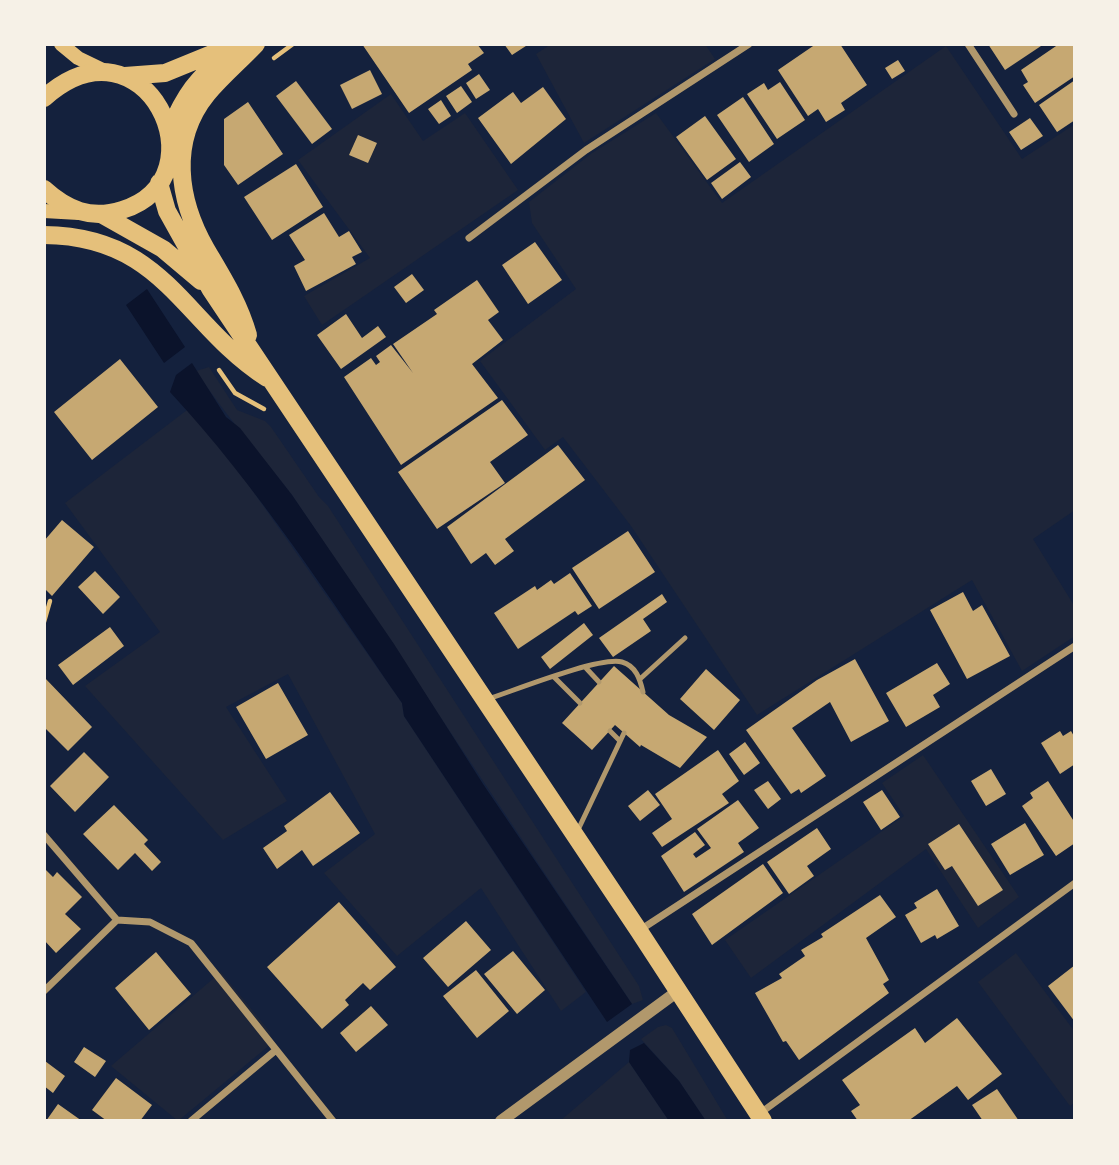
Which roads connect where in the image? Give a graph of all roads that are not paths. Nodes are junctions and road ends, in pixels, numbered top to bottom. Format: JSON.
{"nodes":[{"id":1,"x":61,"y":44,"type":"edge"},
{"id":2,"x":237,"y":44,"type":"edge"},
{"id":3,"x":256,"y":44,"type":"edge"},
{"id":4,"x":749,"y":44,"type":"edge"},
{"id":5,"x":968,"y":44,"type":"edge"},
{"id":6,"x":116,"y":74,"type":"junction"},
{"id":7,"x":44,"y":98,"type":"edge"},
{"id":8,"x":1014,"y":114,"type":"dead end"},
{"id":9,"x":170,"y":130,"type":"junction"},
{"id":10,"x":159,"y":183,"type":"junction"},
{"id":11,"x":44,"y":189,"type":"edge"},
{"id":12,"x":44,"y":211,"type":"edge"},
{"id":13,"x":93,"y":214,"type":"junction"},
{"id":14,"x":44,"y":235,"type":"edge"},
{"id":15,"x":469,"y":239,"type":"dead end"},
{"id":16,"x":211,"y":290,"type":"junction"},
{"id":17,"x":251,"y":350,"type":"junction"},
{"id":18,"x":273,"y":382,"type":"junction"},
{"id":19,"x":685,"y":638,"type":"dead end"},
{"id":20,"x":1075,"y":646,"type":"edge"},
{"id":21,"x":586,"y":668,"type":"junction"},
{"id":22,"x":554,"y":677,"type":"junction"},
{"id":23,"x":640,"y":679,"type":"junction"},
{"id":24,"x":599,"y":682,"type":"dead end"},
{"id":25,"x":643,"y":692,"type":"dead end"},
{"id":26,"x":485,"y":700,"type":"junction"},
{"id":27,"x":580,"y":703,"type":"dead end"},
{"id":28,"x":610,"y":731,"type":"dead end"},
{"id":29,"x":624,"y":733,"type":"dead end"},
{"id":30,"x":620,"y":741,"type":"junction"},
{"id":31,"x":44,"y":835,"type":"edge"},
{"id":32,"x":576,"y":835,"type":"junction"},
{"id":33,"x":1075,"y":883,"type":"edge"},
{"id":34,"x":117,"y":920,"type":"junction"},
{"id":35,"x":639,"y":930,"type":"junction"},
{"id":36,"x":44,"y":991,"type":"edge"},
{"id":37,"x":678,"y":991,"type":"junction"},
{"id":38,"x":276,"y":1050,"type":"junction"},
{"id":39,"x":761,"y":1118,"type":"edge"},
{"id":40,"x":191,"y":1121,"type":"edge"},
{"id":41,"x":333,"y":1121,"type":"edge"},
{"id":42,"x":502,"y":1121,"type":"edge"}],
"edges":[{"from":1,"to":6,"type":"main road"},
{"from":2,"to":6,"type":"main road"},
{"from":2,"to":9,"type":"main road"},
{"from":3,"to":17,"type":"main road"},
{"from":4,"to":15,"type":"street"},
{"from":5,"to":8,"type":"street"},
{"from":6,"to":7,"type":"main road"},
{"from":6,"to":9,"type":"main road"},
{"from":9,"to":10,"type":"main road"},
{"from":10,"to":13,"type":"main road"},
{"from":10,"to":16,"type":"main road"},
{"from":11,"to":13,"type":"main road"},
{"from":12,"to":13,"type":"main road"},
{"from":13,"to":16,"type":"main road"},
{"from":14,"to":18,"type":"main road"},
{"from":16,"to":17,"type":"main road"},
{"from":17,"to":18,"type":"main road"},
{"from":18,"to":26,"type":"main road"},
{"from":19,"to":23,"type":"lane"},
{"from":20,"to":35,"type":"street"},
{"from":21,"to":22,"type":"lane"},
{"from":21,"to":23,"type":"lane"},
{"from":21,"to":24,"type":"lane"},
{"from":22,"to":26,"type":"lane"},
{"from":22,"to":27,"type":"lane"},
{"from":23,"to":25,"type":"lane"},
{"from":26,"to":32,"type":"main road"},
{"from":28,"to":30,"type":"lane"},
{"from":29,"to":30,"type":"lane"},
{"from":30,"to":32,"type":"lane"},
{"from":31,"to":34,"type":"street"},
{"from":32,"to":35,"type":"main road"},
{"from":33,"to":39,"type":"street"},
{"from":34,"to":36,"type":"street"},
{"from":34,"to":38,"type":"street"},
{"from":35,"to":37,"type":"main road"},
{"from":37,"to":39,"type":"main road"},
{"from":37,"to":42,"type":"street"},
{"from":38,"to":40,"type":"street"},
{"from":38,"to":41,"type":"street"}]}
